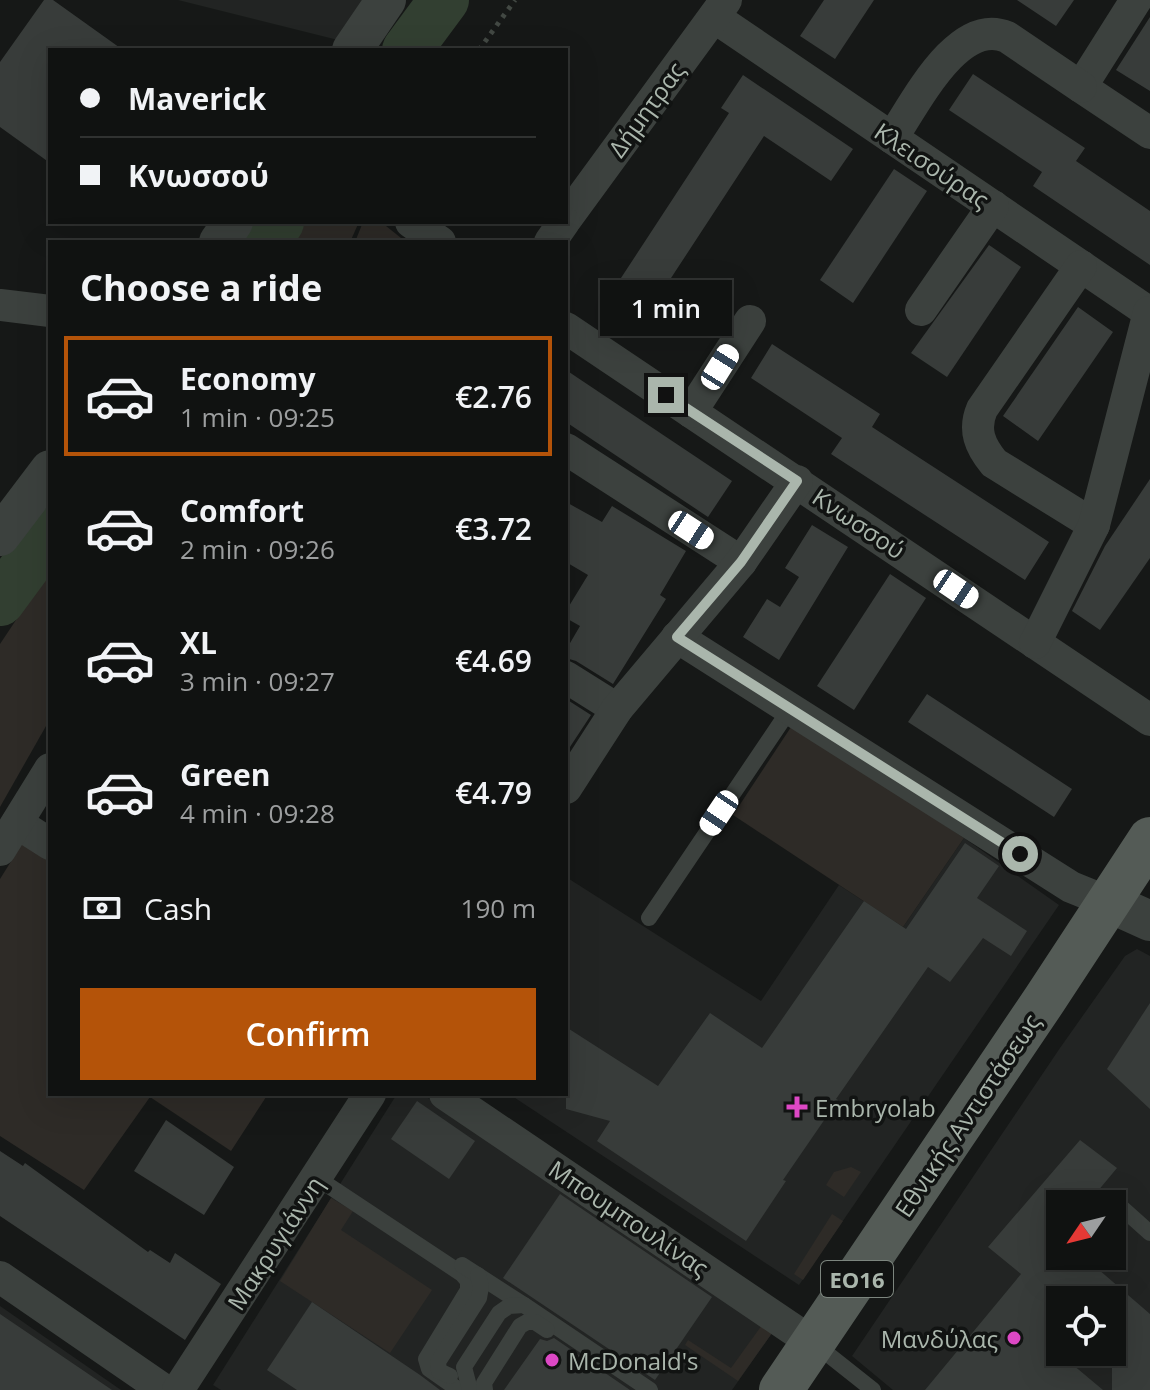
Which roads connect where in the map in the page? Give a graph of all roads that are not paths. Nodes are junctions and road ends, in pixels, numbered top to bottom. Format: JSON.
{"nodes":[{"id":1,"x":386,"y":0,"type":"edge"},
{"id":2,"x":1136,"y":0,"type":"edge"},
{"id":3,"x":720,"y":9,"type":"edge"},
{"id":4,"x":353,"y":48,"type":"edge"},
{"id":5,"x":1081,"y":87,"type":"junction"},
{"id":6,"x":1150,"y":133,"type":"edge"},
{"id":7,"x":892,"y":138,"type":"junction"},
{"id":8,"x":993,"y":206,"type":"junction"},
{"id":9,"x":568,"y":216,"type":"edge"},
{"id":10,"x":414,"y":224,"type":"edge"},
{"id":11,"x":437,"y":240,"type":"edge"},
{"id":12,"x":1081,"y":266,"type":"junction"},
{"id":13,"x":0,"y":305,"type":"edge"},
{"id":14,"x":921,"y":310,"type":"dead end"},
{"id":15,"x":48,"y":311,"type":"edge"},
{"id":16,"x":1149,"y":312,"type":"edge"},
{"id":17,"x":750,"y":321,"type":"dead end"},
{"id":18,"x":568,"y":329,"type":"edge"},
{"id":19,"x":691,"y":412,"type":"junction"},
{"id":20,"x":568,"y":450,"type":"edge"},
{"id":21,"x":48,"y":473,"type":"edge"},
{"id":22,"x":797,"y":481,"type":"junction"},
{"id":23,"x":1094,"y":525,"type":"junction"},
{"id":24,"x":0,"y":536,"type":"edge"},
{"id":25,"x":741,"y":562,"type":"junction"},
{"id":26,"x":677,"y":637,"type":"junction"},
{"id":27,"x":1035,"y":643,"type":"junction"},
{"id":28,"x":568,"y":678,"type":"edge"},
{"id":29,"x":617,"y":709,"type":"junction"},
{"id":30,"x":790,"y":709,"type":"junction"},
{"id":31,"x":1150,"y":720,"type":"edge"},
{"id":32,"x":48,"y":772,"type":"edge"},
{"id":33,"x":568,"y":785,"type":"edge"},
{"id":34,"x":17,"y":823,"type":"junction"},
{"id":35,"x":1150,"y":839,"type":"edge"},
{"id":36,"x":48,"y":843,"type":"edge"},
{"id":37,"x":0,"y":850,"type":"edge"},
{"id":38,"x":1108,"y":902,"type":"junction"},
{"id":39,"x":649,"y":918,"type":"dead end"},
{"id":40,"x":1150,"y":921,"type":"edge"},
{"id":41,"x":369,"y":1096,"type":"edge"},
{"id":42,"x":448,"y":1096,"type":"edge"},
{"id":43,"x":319,"y":1175,"type":"junction"},
{"id":44,"x":1126,"y":1212,"type":"edge"},
{"id":45,"x":1150,"y":1233,"type":"edge"},
{"id":46,"x":478,"y":1275,"type":"junction"},
{"id":47,"x":0,"y":1277,"type":"edge"},
{"id":48,"x":524,"y":1305,"type":"junction"},
{"id":49,"x":813,"y":1343,"type":"junction"},
{"id":50,"x":464,"y":1367,"type":"junction"},
{"id":51,"x":164,"y":1390,"type":"edge"},
{"id":52,"x":178,"y":1390,"type":"edge"},
{"id":53,"x":459,"y":1390,"type":"edge"},
{"id":54,"x":470,"y":1390,"type":"edge"},
{"id":55,"x":485,"y":1390,"type":"edge"},
{"id":56,"x":634,"y":1390,"type":"edge"},
{"id":57,"x":650,"y":1390,"type":"edge"},
{"id":58,"x":781,"y":1390,"type":"edge"},
{"id":59,"x":873,"y":1390,"type":"edge"}],
"edges":[{"from":1,"to":4,"type":"street"},
{"from":2,"to":5,"type":"street"},
{"from":3,"to":7,"type":"street","name":"Κλεισούρας"},
{"from":3,"to":9,"type":"street","name":"Δήμητρας"},
{"from":5,"to":6,"type":"street"},
{"from":5,"to":7,"type":"street"},
{"from":7,"to":8,"type":"street","name":"Κλεισούρας"},
{"from":8,"to":12,"type":"street","name":"Κλεισούρας"},
{"from":8,"to":14,"type":"street"},
{"from":10,"to":11,"type":"street"},
{"from":12,"to":16,"type":"street","name":"Κλεισούρας"},
{"from":12,"to":23,"type":"street"},
{"from":13,"to":15,"type":"street"},
{"from":16,"to":23,"type":"street"},
{"from":17,"to":19,"type":"street"},
{"from":18,"to":19,"type":"street","name":"Κνωσσού"},
{"from":19,"to":22,"type":"street","name":"Κνωσσού"},
{"from":20,"to":25,"type":"street"},
{"from":21,"to":24,"type":"street"},
{"from":22,"to":25,"type":"street"},
{"from":22,"to":27,"type":"street","name":"Κνωσσού"},
{"from":23,"to":27,"type":"street"},
{"from":25,"to":26,"type":"street"},
{"from":26,"to":29,"type":"street"},
{"from":26,"to":30,"type":"street"},
{"from":27,"to":31,"type":"street","name":"Κνωσσού"},
{"from":28,"to":29,"type":"street"},
{"from":29,"to":33,"type":"street"},
{"from":30,"to":38,"type":"street"},
{"from":30,"to":39,"type":"lane"},
{"from":32,"to":34,"type":"street"},
{"from":34,"to":36,"type":"street"},
{"from":34,"to":37,"type":"street"},
{"from":35,"to":38,"type":"main road","name":"Εθνικής Αντιστάσεως","number":"ΕΟ16"},
{"from":38,"to":40,"type":"street"},
{"from":38,"to":49,"type":"main road","name":"Εθνικής Αντιστάσεως","number":"ΕΟ16"},
{"from":41,"to":43,"type":"street","name":"Μακρυγιάννη"},
{"from":42,"to":49,"type":"street","name":"Μπουμπουλίνας"},
{"from":43,"to":46,"type":"lane"},
{"from":43,"to":52,"type":"street","name":"Μακρυγιάννη"},
{"from":43,"to":53,"type":"lane"},
{"from":44,"to":45,"type":"lane"},
{"from":46,"to":48,"type":"lane"},
{"from":46,"to":50,"type":"lane"},
{"from":47,"to":51,"type":"street"},
{"from":48,"to":50,"type":"lane"},
{"from":48,"to":57,"type":"lane"},
{"from":49,"to":58,"type":"main road","name":"Εθνικής Αντιστάσεως","number":"ΕΟ16"},
{"from":49,"to":59,"type":"lane"},
{"from":50,"to":54,"type":"lane"},
{"from":55,"to":56,"type":"lane"}]}
